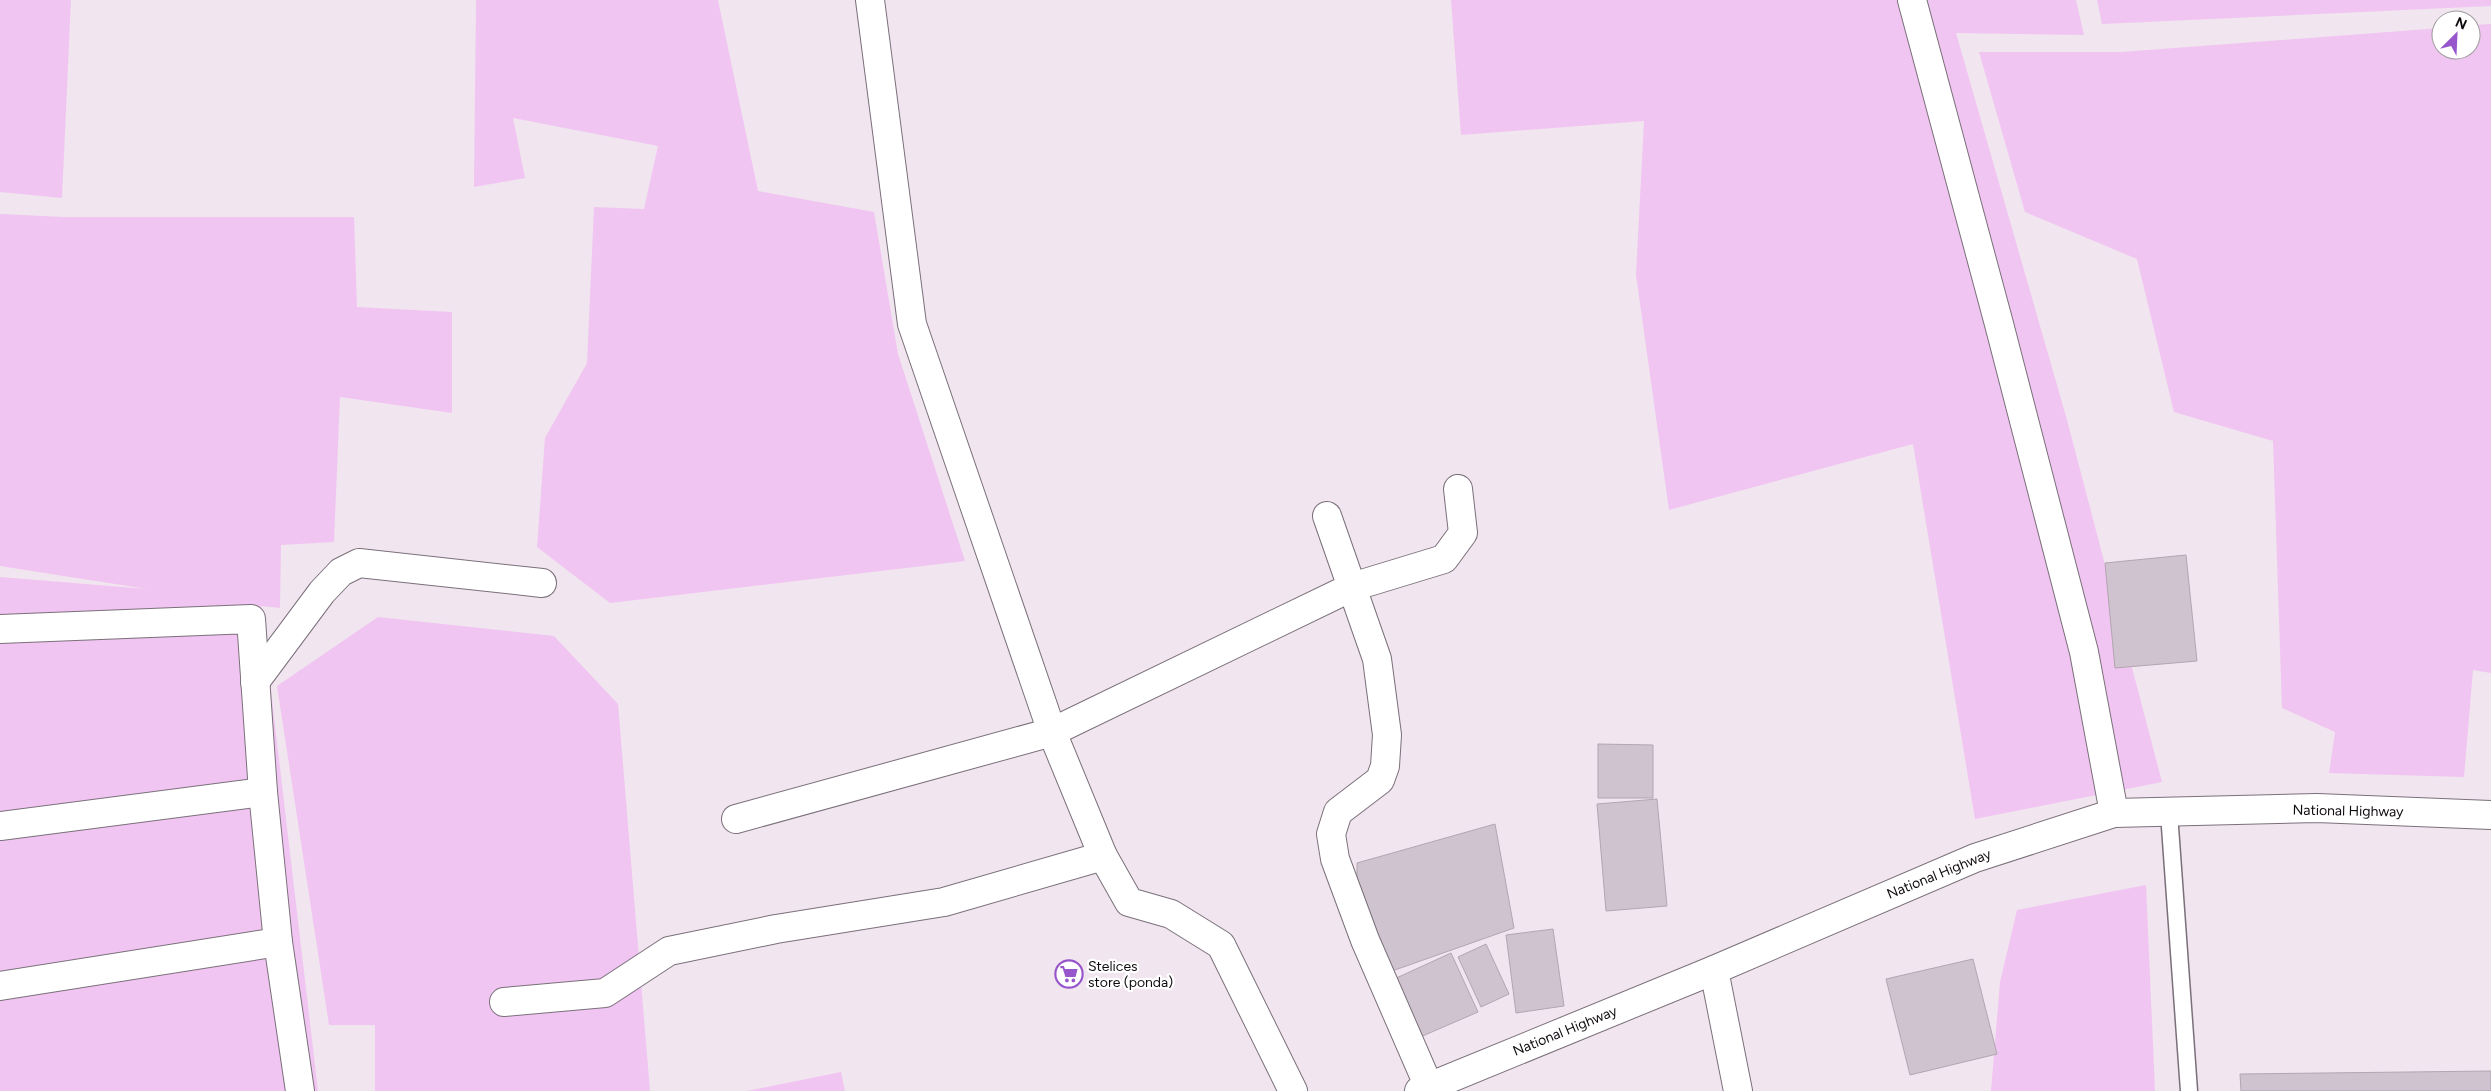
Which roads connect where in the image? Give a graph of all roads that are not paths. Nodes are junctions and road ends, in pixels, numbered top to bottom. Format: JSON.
{"nodes":[{"id":1,"x":870,"y":0,"type":"edge"},
{"id":2,"x":1912,"y":0,"type":"edge"},
{"id":3,"x":1458,"y":489,"type":"dead end"},
{"id":4,"x":1327,"y":516,"type":"dead end"},
{"id":5,"x":542,"y":583,"type":"dead end"},
{"id":6,"x":1352,"y":587,"type":"junction"},
{"id":7,"x":0,"y":629,"type":"edge"},
{"id":8,"x":255,"y":682,"type":"junction"},
{"id":9,"x":1052,"y":732,"type":"junction"},
{"id":10,"x":263,"y":792,"type":"junction"},
{"id":11,"x":2114,"y":813,"type":"junction"},
{"id":12,"x":2169,"y":813,"type":"junction"},
{"id":13,"x":2491,"y":816,"type":"edge"},
{"id":14,"x":736,"y":819,"type":"dead end"},
{"id":15,"x":0,"y":826,"type":"edge"},
{"id":16,"x":1103,"y":856,"type":"junction"},
{"id":17,"x":278,"y":942,"type":"junction"},
{"id":18,"x":1714,"y":970,"type":"junction"},
{"id":19,"x":0,"y":986,"type":"edge"},
{"id":20,"x":504,"y":1002,"type":"dead end"},
{"id":21,"x":1424,"y":1089,"type":"edge"},
{"id":22,"x":300,"y":1091,"type":"edge"},
{"id":23,"x":1293,"y":1091,"type":"edge"},
{"id":24,"x":1738,"y":1091,"type":"edge"},
{"id":25,"x":2189,"y":1091,"type":"edge"}],
"edges":[{"from":1,"to":9,"type":"street"},
{"from":2,"to":11,"type":"street"},
{"from":3,"to":6,"type":"street"},
{"from":4,"to":6,"type":"street"},
{"from":5,"to":8,"type":"street"},
{"from":6,"to":9,"type":"street"},
{"from":6,"to":21,"type":"street"},
{"from":7,"to":8,"type":"street"},
{"from":8,"to":10,"type":"street"},
{"from":9,"to":14,"type":"street"},
{"from":9,"to":16,"type":"street"},
{"from":10,"to":15,"type":"street"},
{"from":10,"to":17,"type":"street"},
{"from":11,"to":12,"type":"street","name":"National Highway"},
{"from":11,"to":18,"type":"street","name":"National Highway"},
{"from":12,"to":13,"type":"street","name":"National Highway"},
{"from":12,"to":25,"type":"lane"},
{"from":16,"to":20,"type":"street"},
{"from":16,"to":23,"type":"street"},
{"from":17,"to":19,"type":"street"},
{"from":17,"to":22,"type":"street"},
{"from":18,"to":21,"type":"street","name":"National Highway"},
{"from":18,"to":24,"type":"street"}]}
